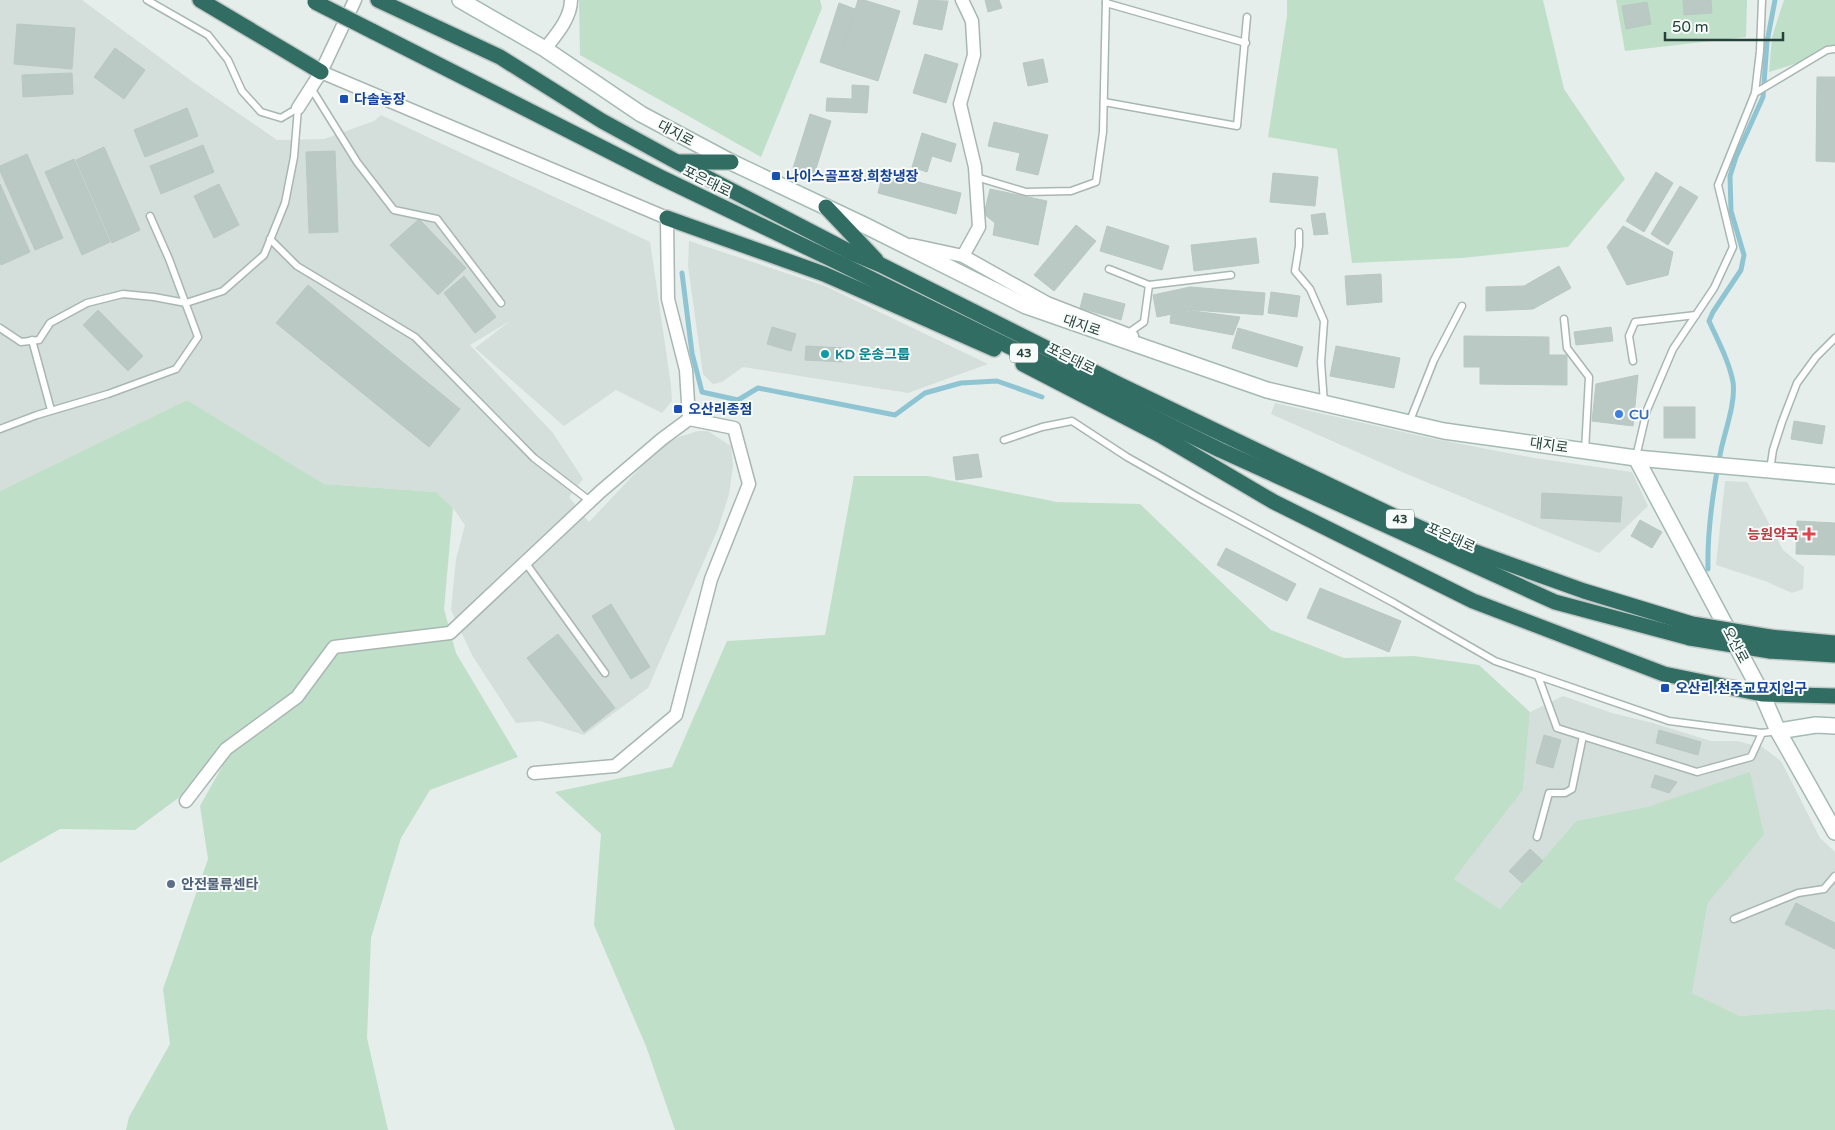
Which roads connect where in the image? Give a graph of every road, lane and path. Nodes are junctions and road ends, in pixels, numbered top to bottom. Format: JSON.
{"nodes":[{"id":1,"x":147,"y":0,"type":"edge"},
{"id":2,"x":200,"y":0,"type":"edge"},
{"id":3,"x":356,"y":0,"type":"edge"},
{"id":4,"x":460,"y":0,"type":"edge"},
{"id":5,"x":572,"y":0,"type":"edge"},
{"id":6,"x":962,"y":0,"type":"edge"},
{"id":7,"x":1762,"y":0,"type":"edge"},
{"id":8,"x":313,"y":1,"type":"edge"},
{"id":9,"x":1106,"y":1,"type":"edge"},
{"id":10,"x":383,"y":2,"type":"edge"},
{"id":11,"x":1247,"y":17,"type":"dead end"},
{"id":12,"x":1246,"y":43,"type":"junction"},
{"id":13,"x":544,"y":48,"type":"junction"},
{"id":14,"x":1835,"y":49,"type":"edge"},
{"id":15,"x":322,"y":72,"type":"junction"},
{"id":16,"x":311,"y":88,"type":"junction"},
{"id":17,"x":1756,"y":93,"type":"junction"},
{"id":18,"x":1104,"y":102,"type":"junction"},
{"id":19,"x":298,"y":108,"type":"junction"},
{"id":20,"x":677,"y":162,"type":"junction"},
{"id":21,"x":731,"y":162,"type":"junction"},
{"id":22,"x":976,"y":177,"type":"junction"},
{"id":23,"x":826,"y":207,"type":"junction"},
{"id":24,"x":150,"y":216,"type":"dead end"},
{"id":25,"x":668,"y":218,"type":"junction"},
{"id":26,"x":1298,"y":232,"type":"dead end"},
{"id":27,"x":270,"y":239,"type":"junction"},
{"id":28,"x":905,"y":245,"type":"junction"},
{"id":29,"x":963,"y":256,"type":"junction"},
{"id":30,"x":881,"y":265,"type":"junction"},
{"id":31,"x":1109,"y":269,"type":"dead end"},
{"id":32,"x":1231,"y":275,"type":"dead end"},
{"id":33,"x":1149,"y":285,"type":"junction"},
{"id":34,"x":501,"y":302,"type":"dead end"},
{"id":35,"x":186,"y":303,"type":"junction"},
{"id":36,"x":1462,"y":306,"type":"dead end"},
{"id":37,"x":1696,"y":315,"type":"junction"},
{"id":38,"x":1564,"y":319,"type":"dead end"},
{"id":39,"x":0,"y":328,"type":"edge"},
{"id":40,"x":1127,"y":334,"type":"junction"},
{"id":41,"x":1835,"y":338,"type":"edge"},
{"id":42,"x":32,"y":340,"type":"junction"},
{"id":43,"x":1004,"y":354,"type":"junction"},
{"id":44,"x":1033,"y":357,"type":"junction"},
{"id":45,"x":1633,"y":361,"type":"dead end"},
{"id":46,"x":1267,"y":390,"type":"junction"},
{"id":47,"x":1125,"y":403,"type":"junction"},
{"id":48,"x":1324,"y":403,"type":"junction"},
{"id":49,"x":52,"y":410,"type":"junction"},
{"id":50,"x":689,"y":419,"type":"junction"},
{"id":51,"x":1409,"y":423,"type":"junction"},
{"id":52,"x":0,"y":429,"type":"edge"},
{"id":53,"x":1160,"y":435,"type":"junction"},
{"id":54,"x":1004,"y":440,"type":"dead end"},
{"id":55,"x":1585,"y":451,"type":"junction"},
{"id":56,"x":1636,"y":458,"type":"junction"},
{"id":57,"x":1770,"y":470,"type":"junction"},
{"id":58,"x":1835,"y":476,"type":"edge"},
{"id":59,"x":590,"y":501,"type":"junction"},
{"id":60,"x":525,"y":562,"type":"junction"},
{"id":61,"x":1691,"y":631,"type":"junction"},
{"id":62,"x":1835,"y":643,"type":"edge"},
{"id":63,"x":1770,"y":644,"type":"junction"},
{"id":64,"x":1835,"y":655,"type":"edge"},
{"id":65,"x":605,"y":673,"type":"dead end"},
{"id":66,"x":1538,"y":676,"type":"junction"},
{"id":67,"x":1762,"y":694,"type":"junction"},
{"id":68,"x":1835,"y":696,"type":"edge"},
{"id":69,"x":1835,"y":726,"type":"edge"},
{"id":70,"x":1762,"y":732,"type":"junction"},
{"id":71,"x":1778,"y":732,"type":"junction"},
{"id":72,"x":1583,"y":736,"type":"junction"},
{"id":73,"x":534,"y":773,"type":"dead end"},
{"id":74,"x":186,"y":801,"type":"dead end"},
{"id":75,"x":1835,"y":832,"type":"edge"},
{"id":76,"x":1537,"y":837,"type":"dead end"},
{"id":77,"x":1835,"y":876,"type":"edge"},
{"id":78,"x":1734,"y":919,"type":"dead end"}],
"edges":[{"from":1,"to":19,"type":"lane"},
{"from":2,"to":15,"type":"highway"},
{"from":3,"to":15,"type":"street"},
{"from":4,"to":13,"type":"main road","name":"대지로"},
{"from":5,"to":13,"type":"street"},
{"from":6,"to":22,"type":"street"},
{"from":7,"to":17,"type":"lane"},
{"from":8,"to":44,"type":"highway","name":"포은대로","number":"43","bridge":true},
{"from":9,"to":12,"type":"lane"},
{"from":9,"to":18,"type":"lane"},
{"from":10,"to":20,"type":"highway","name":"포은대로","number":"43"},
{"from":11,"to":12,"type":"lane"},
{"from":12,"to":18,"type":"lane"},
{"from":13,"to":21,"type":"main road","name":"대지로"},
{"from":14,"to":17,"type":"lane"},
{"from":15,"to":16,"type":"street"},
{"from":15,"to":25,"type":"street"},
{"from":16,"to":19,"type":"street"},
{"from":16,"to":34,"type":"lane"},
{"from":17,"to":37,"type":"lane"},
{"from":18,"to":22,"type":"lane"},
{"from":19,"to":27,"type":"lane"},
{"from":20,"to":21,"type":"highway"},
{"from":20,"to":30,"type":"highway","name":"포은대로","number":"43"},
{"from":21,"to":23,"type":"main road","name":"대지로"},
{"from":22,"to":29,"type":"street"},
{"from":23,"to":28,"type":"main road","name":"대지로"},
{"from":23,"to":30,"type":"highway"},
{"from":24,"to":35,"type":"lane"},
{"from":25,"to":43,"type":"highway"},
{"from":25,"to":50,"type":"street"},
{"from":26,"to":48,"type":"lane"},
{"from":27,"to":35,"type":"lane"},
{"from":27,"to":59,"type":"lane"},
{"from":28,"to":29,"type":"street","name":"대지로"},
{"from":28,"to":46,"type":"main road","name":"대지로"},
{"from":29,"to":40,"type":"street","name":"대지로"},
{"from":30,"to":61,"type":"highway","name":"포은대로","number":"43"},
{"from":31,"to":33,"type":"lane"},
{"from":32,"to":33,"type":"lane"},
{"from":33,"to":40,"type":"lane"},
{"from":35,"to":42,"type":"lane"},
{"from":35,"to":49,"type":"lane"},
{"from":36,"to":51,"type":"lane"},
{"from":37,"to":45,"type":"lane"},
{"from":37,"to":56,"type":"lane"},
{"from":38,"to":55,"type":"lane"},
{"from":39,"to":42,"type":"lane"},
{"from":40,"to":46,"type":"street","name":"대지로"},
{"from":41,"to":57,"type":"lane"},
{"from":42,"to":49,"type":"lane"},
{"from":43,"to":44,"type":"highway"},
{"from":43,"to":53,"type":"highway"},
{"from":44,"to":47,"type":"highway","name":"포은대로","number":"43"},
{"from":46,"to":48,"type":"main road","name":"대지로"},
{"from":47,"to":53,"type":"highway"},
{"from":47,"to":61,"type":"highway","name":"포은대로","number":"43"},
{"from":48,"to":51,"type":"main road","name":"대지로"},
{"from":49,"to":52,"type":"lane"},
{"from":50,"to":59,"type":"street"},
{"from":50,"to":73,"type":"street"},
{"from":51,"to":55,"type":"main road","name":"대지로"},
{"from":53,"to":67,"type":"highway"},
{"from":54,"to":66,"type":"lane"},
{"from":55,"to":56,"type":"main road","name":"대지로"},
{"from":56,"to":57,"type":"main road","name":"대지로"},
{"from":56,"to":67,"type":"main road","name":"오산로"},
{"from":57,"to":58,"type":"main road","name":"대지로"},
{"from":59,"to":60,"type":"street"},
{"from":60,"to":65,"type":"lane"},
{"from":60,"to":74,"type":"street"},
{"from":61,"to":63,"type":"highway","number":"43","bridge":true},
{"from":62,"to":63,"type":"highway","number":"43"},
{"from":63,"to":64,"type":"highway","number":"43"},
{"from":66,"to":70,"type":"lane"},
{"from":66,"to":72,"type":"lane"},
{"from":67,"to":68,"type":"highway"},
{"from":67,"to":71,"type":"main road","name":"오산로"},
{"from":69,"to":71,"type":"main road"},
{"from":70,"to":71,"type":"lane"},
{"from":70,"to":72,"type":"lane"},
{"from":71,"to":75,"type":"main road","name":"오산로"},
{"from":72,"to":76,"type":"lane"},
{"from":77,"to":78,"type":"lane"}]}
